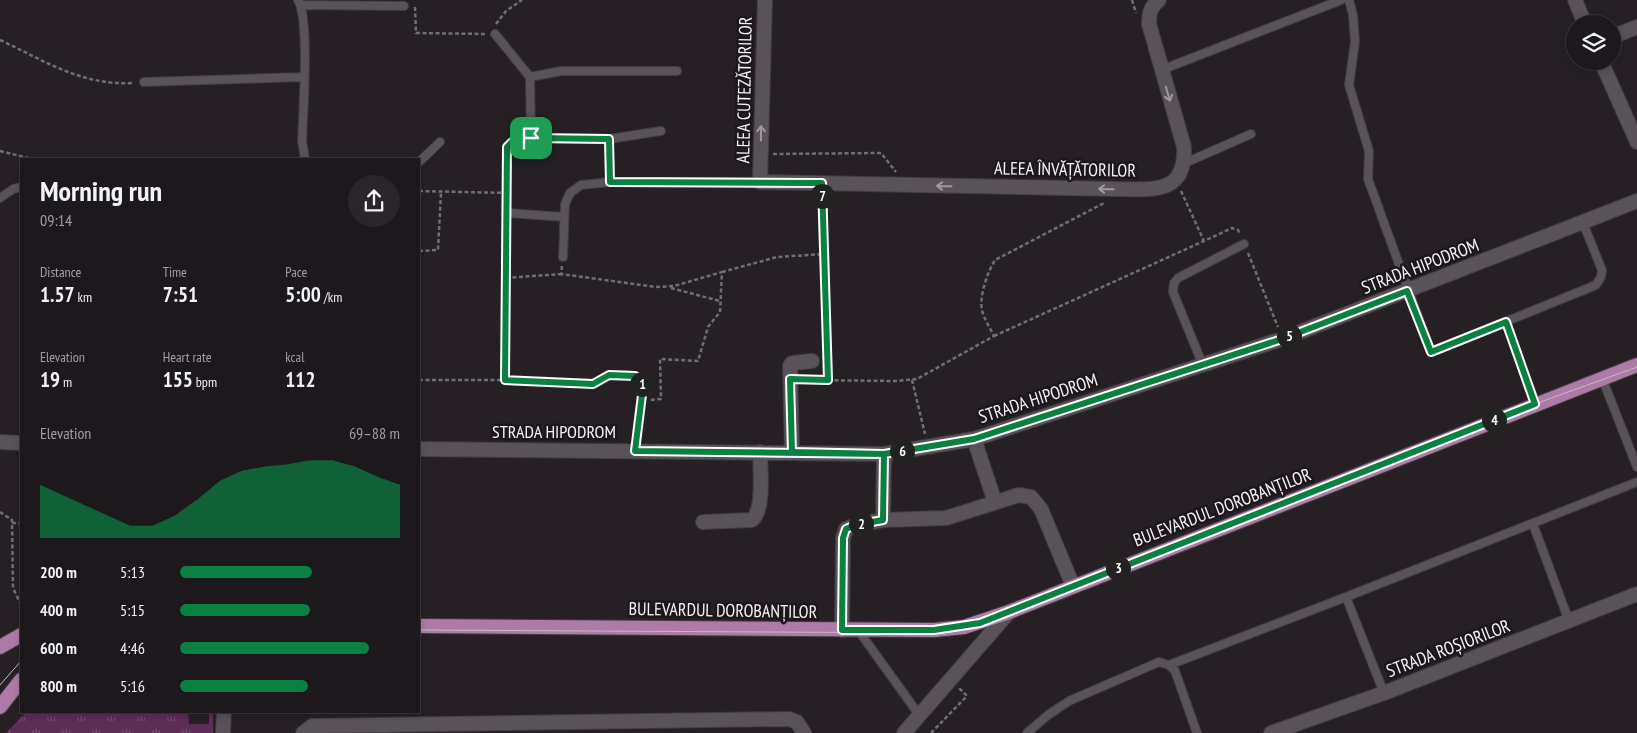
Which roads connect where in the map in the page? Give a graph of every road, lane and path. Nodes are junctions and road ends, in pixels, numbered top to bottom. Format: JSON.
{"nodes":[{"id":1,"x":522,"y":0,"type":"edge"},
{"id":2,"x":765,"y":0,"type":"edge"},
{"id":3,"x":1132,"y":0,"type":"edge"},
{"id":4,"x":1159,"y":0,"type":"edge"},
{"id":5,"x":1341,"y":0,"type":"edge"},
{"id":6,"x":1349,"y":0,"type":"edge"},
{"id":7,"x":1575,"y":0,"type":"edge"},
{"id":8,"x":299,"y":3,"type":"edge"},
{"id":9,"x":404,"y":6,"type":"joint"},
{"id":10,"x":1581,"y":15,"type":"edge"},
{"id":11,"x":1138,"y":19,"type":"dead end"},
{"id":12,"x":1637,"y":27,"type":"edge"},
{"id":13,"x":1621,"y":33,"type":"edge"},
{"id":14,"x":495,"y":34,"type":"junction"},
{"id":15,"x":0,"y":40,"type":"edge"},
{"id":16,"x":1161,"y":70,"type":"junction"},
{"id":17,"x":1605,"y":70,"type":"edge"},
{"id":18,"x":677,"y":71,"type":"dead end"},
{"id":19,"x":304,"y":77,"type":"junction"},
{"id":20,"x":530,"y":77,"type":"junction"},
{"id":21,"x":144,"y":82,"type":"joint"},
{"id":22,"x":661,"y":131,"type":"dead end"},
{"id":23,"x":1251,"y":134,"type":"dead end"},
{"id":24,"x":531,"y":138,"type":"junction"},
{"id":25,"x":609,"y":139,"type":"junction"},
{"id":26,"x":440,"y":142,"type":"dead end"},
{"id":27,"x":1637,"y":142,"type":"edge"},
{"id":28,"x":0,"y":150,"type":"edge"},
{"id":29,"x":768,"y":152,"type":"dead end"},
{"id":30,"x":28,"y":158,"type":"edge"},
{"id":31,"x":305,"y":158,"type":"edge"},
{"id":32,"x":420,"y":161,"type":"edge"},
{"id":33,"x":1185,"y":163,"type":"junction"},
{"id":34,"x":898,"y":174,"type":"dead end"},
{"id":35,"x":610,"y":182,"type":"junction"},
{"id":36,"x":760,"y":182,"type":"junction"},
{"id":37,"x":822,"y":183,"type":"junction"},
{"id":38,"x":20,"y":187,"type":"edge"},
{"id":39,"x":420,"y":191,"type":"edge"},
{"id":40,"x":441,"y":192,"type":"junction"},
{"id":41,"x":507,"y":193,"type":"junction"},
{"id":42,"x":0,"y":198,"type":"edge"},
{"id":43,"x":1637,"y":201,"type":"edge"},
{"id":44,"x":1102,"y":204,"type":"dead end"},
{"id":45,"x":507,"y":213,"type":"junction"},
{"id":46,"x":564,"y":217,"type":"junction"},
{"id":47,"x":1583,"y":223,"type":"junction"},
{"id":48,"x":1204,"y":241,"type":"dead end"},
{"id":49,"x":1244,"y":244,"type":"dead end"},
{"id":50,"x":420,"y":251,"type":"edge"},
{"id":51,"x":824,"y":254,"type":"junction"},
{"id":52,"x":563,"y":257,"type":"joint"},
{"id":53,"x":722,"y":272,"type":"junction"},
{"id":54,"x":562,"y":274,"type":"junction"},
{"id":55,"x":506,"y":278,"type":"junction"},
{"id":56,"x":667,"y":286,"type":"junction"},
{"id":57,"x":1407,"y":291,"type":"junction"},
{"id":58,"x":720,"y":301,"type":"junction"},
{"id":59,"x":1506,"y":322,"type":"junction"},
{"id":60,"x":994,"y":336,"type":"junction"},
{"id":61,"x":812,"y":361,"type":"dead end"},
{"id":62,"x":1202,"y":363,"type":"junction"},
{"id":63,"x":1637,"y":365,"type":"edge"},
{"id":64,"x":609,"y":375,"type":"joint"},
{"id":65,"x":1602,"y":378,"type":"junction"},
{"id":66,"x":790,"y":379,"type":"junction"},
{"id":67,"x":420,"y":380,"type":"edge"},
{"id":68,"x":505,"y":380,"type":"junction"},
{"id":69,"x":828,"y":380,"type":"junction"},
{"id":70,"x":912,"y":380,"type":"junction"},
{"id":71,"x":641,"y":400,"type":"junction"},
{"id":72,"x":1535,"y":404,"type":"junction"},
{"id":73,"x":925,"y":435,"type":"dead end"},
{"id":74,"x":974,"y":439,"type":"junction"},
{"id":75,"x":0,"y":442,"type":"edge"},
{"id":76,"x":20,"y":443,"type":"edge"},
{"id":77,"x":420,"y":449,"type":"edge"},
{"id":78,"x":635,"y":451,"type":"junction"},
{"id":79,"x":760,"y":452,"type":"junction"},
{"id":80,"x":792,"y":452,"type":"junction"},
{"id":81,"x":884,"y":454,"type":"junction"},
{"id":82,"x":1637,"y":467,"type":"edge"},
{"id":83,"x":1637,"y":482,"type":"edge"},
{"id":84,"x":995,"y":502,"type":"junction"},
{"id":85,"x":0,"y":512,"type":"edge"},
{"id":86,"x":883,"y":520,"type":"junction"},
{"id":87,"x":703,"y":522,"type":"dead end"},
{"id":88,"x":12,"y":523,"type":"junction"},
{"id":89,"x":20,"y":523,"type":"edge"},
{"id":90,"x":1533,"y":524,"type":"junction"},
{"id":91,"x":1074,"y":586,"type":"junction"},
{"id":92,"x":1637,"y":594,"type":"edge"},
{"id":93,"x":1346,"y":597,"type":"junction"},
{"id":94,"x":20,"y":603,"type":"edge"},
{"id":95,"x":1009,"y":612,"type":"junction"},
{"id":96,"x":1569,"y":621,"type":"junction"},
{"id":97,"x":420,"y":626,"type":"edge"},
{"id":98,"x":842,"y":630,"type":"junction"},
{"id":99,"x":858,"y":630,"type":"junction"},
{"id":100,"x":20,"y":636,"type":"edge"},
{"id":101,"x":0,"y":647,"type":"edge"},
{"id":102,"x":1169,"y":665,"type":"junction"},
{"id":103,"x":951,"y":680,"type":"junction"},
{"id":104,"x":20,"y":681,"type":"edge"},
{"id":105,"x":1384,"y":693,"type":"junction"},
{"id":106,"x":0,"y":707,"type":"edge"},
{"id":107,"x":224,"y":713,"type":"edge"},
{"id":108,"x":920,"y":716,"type":"junction"},
{"id":109,"x":406,"y":717,"type":"edge"},
{"id":110,"x":223,"y":733,"type":"edge"},
{"id":111,"x":303,"y":733,"type":"edge"},
{"id":112,"x":804,"y":733,"type":"edge"},
{"id":113,"x":904,"y":733,"type":"edge"},
{"id":114,"x":931,"y":733,"type":"edge"},
{"id":115,"x":1027,"y":733,"type":"edge"},
{"id":116,"x":1197,"y":733,"type":"edge"},
{"id":117,"x":1271,"y":733,"type":"edge"}],
"edges":[{"from":1,"to":14,"type":"path"},
{"from":36,"to":2,"type":"street","name":"ALEEA CUTEZĂTORILOR","one_way":true},
{"from":3,"to":11,"type":"path"},
{"from":4,"to":16,"type":"street"},
{"from":5,"to":16,"type":"lane"},
{"from":6,"to":57,"type":"lane"},
{"from":7,"to":10,"type":"street"},
{"from":8,"to":9,"type":"lane"},
{"from":8,"to":19,"type":"lane"},
{"from":9,"to":14,"type":"path"},
{"from":12,"to":13,"type":"street"},
{"from":14,"to":20,"type":"lane"},
{"from":15,"to":21,"type":"path"},
{"from":16,"to":33,"type":"street","one_way":true},
{"from":17,"to":27,"type":"street"},
{"from":18,"to":20,"type":"lane"},
{"from":19,"to":21,"type":"lane"},
{"from":19,"to":31,"type":"lane"},
{"from":20,"to":24,"type":"lane"},
{"from":22,"to":25,"type":"lane"},
{"from":23,"to":33,"type":"lane"},
{"from":24,"to":25,"type":"lane"},
{"from":24,"to":41,"type":"path"},
{"from":25,"to":35,"type":"lane"},
{"from":26,"to":32,"type":"lane"},
{"from":28,"to":30,"type":"path"},
{"from":29,"to":34,"type":"path"},
{"from":33,"to":37,"type":"street","name":"ALEEA ÎNVĂȚĂTORILOR","one_way":true},
{"from":35,"to":36,"type":"lane"},
{"from":35,"to":46,"type":"lane"},
{"from":36,"to":37,"type":"street","name":"ALEEA ÎNVĂȚĂTORILOR"},
{"from":37,"to":51,"type":"path"},
{"from":38,"to":42,"type":"lane"},
{"from":39,"to":40,"type":"path"},
{"from":40,"to":41,"type":"path"},
{"from":40,"to":50,"type":"path"},
{"from":41,"to":45,"type":"path"},
{"from":43,"to":47,"type":"street","name":"STRADA HIPODROM"},
{"from":44,"to":60,"type":"path"},
{"from":45,"to":46,"type":"lane"},
{"from":45,"to":55,"type":"path"},
{"from":46,"to":52,"type":"lane"},
{"from":47,"to":57,"type":"street","name":"STRADA HIPODROM"},
{"from":47,"to":59,"type":"lane"},
{"from":48,"to":60,"type":"path"},
{"from":49,"to":62,"type":"lane"},
{"from":51,"to":53,"type":"path"},
{"from":51,"to":69,"type":"path"},
{"from":52,"to":54,"type":"path"},
{"from":53,"to":56,"type":"path"},
{"from":53,"to":58,"type":"path"},
{"from":54,"to":55,"type":"path"},
{"from":54,"to":56,"type":"path"},
{"from":55,"to":68,"type":"path"},
{"from":56,"to":58,"type":"path"},
{"from":57,"to":59,"type":"lane"},
{"from":57,"to":62,"type":"street","name":"STRADA HIPODROM"},
{"from":58,"to":71,"type":"path"},
{"from":59,"to":72,"type":"lane"},
{"from":60,"to":70,"type":"path"},
{"from":61,"to":66,"type":"street"},
{"from":62,"to":74,"type":"street","name":"STRADA HIPODROM"},
{"from":63,"to":65,"type":"main road","name":"BULEVARDUL DOROBANȚILOR"},
{"from":64,"to":68,"type":"path"},
{"from":64,"to":71,"type":"lane"},
{"from":65,"to":72,"type":"main road","name":"BULEVARDUL DOROBANȚILOR"},
{"from":65,"to":82,"type":"lane"},
{"from":66,"to":69,"type":"path"},
{"from":66,"to":80,"type":"street"},
{"from":67,"to":68,"type":"path"},
{"from":69,"to":70,"type":"path"},
{"from":70,"to":73,"type":"path"},
{"from":71,"to":78,"type":"lane"},
{"from":72,"to":91,"type":"main road","name":"BULEVARDUL DOROBANȚILOR"},
{"from":74,"to":81,"type":"street","name":"STRADA HIPODROM"},
{"from":74,"to":84,"type":"street"},
{"from":75,"to":76,"type":"street"},
{"from":77,"to":78,"type":"street","name":"STRADA HIPODROM"},
{"from":78,"to":79,"type":"street","name":"STRADA HIPODROM"},
{"from":79,"to":80,"type":"street","name":"STRADA HIPODROM"},
{"from":79,"to":87,"type":"street"},
{"from":80,"to":81,"type":"street","name":"STRADA HIPODROM"},
{"from":81,"to":86,"type":"street"},
{"from":83,"to":90,"type":"lane"},
{"from":84,"to":86,"type":"street"},
{"from":84,"to":91,"type":"street"},
{"from":85,"to":88,"type":"path"},
{"from":86,"to":98,"type":"street"},
{"from":88,"to":89,"type":"path"},
{"from":88,"to":94,"type":"path"},
{"from":90,"to":93,"type":"lane"},
{"from":90,"to":96,"type":"lane"},
{"from":91,"to":95,"type":"main road","name":"BULEVARDUL DOROBANȚILOR"},
{"from":92,"to":96,"type":"street","name":"STRADA ROȘIORILOR"},
{"from":93,"to":102,"type":"lane"},
{"from":93,"to":105,"type":"lane"},
{"from":95,"to":99,"type":"main road","name":"BULEVARDUL DOROBANȚILOR"},
{"from":95,"to":103,"type":"street"},
{"from":96,"to":105,"type":"street","name":"STRADA ROȘIORILOR"},
{"from":97,"to":98,"type":"main road","name":"BULEVARDUL DOROBANȚILOR"},
{"from":98,"to":99,"type":"main road","name":"BULEVARDUL DOROBANȚILOR"},
{"from":99,"to":108,"type":"lane"},
{"from":100,"to":101,"type":"main road"},
{"from":102,"to":115,"type":"lane"},
{"from":102,"to":116,"type":"lane"},
{"from":103,"to":108,"type":"street"},
{"from":103,"to":114,"type":"path"},
{"from":104,"to":106,"type":"main road"},
{"from":105,"to":117,"type":"street","name":"STRADA ROȘIORILOR"},
{"from":107,"to":110,"type":"street"},
{"from":108,"to":113,"type":"street"},
{"from":109,"to":111,"type":"street"},
{"from":109,"to":112,"type":"street"}]}
